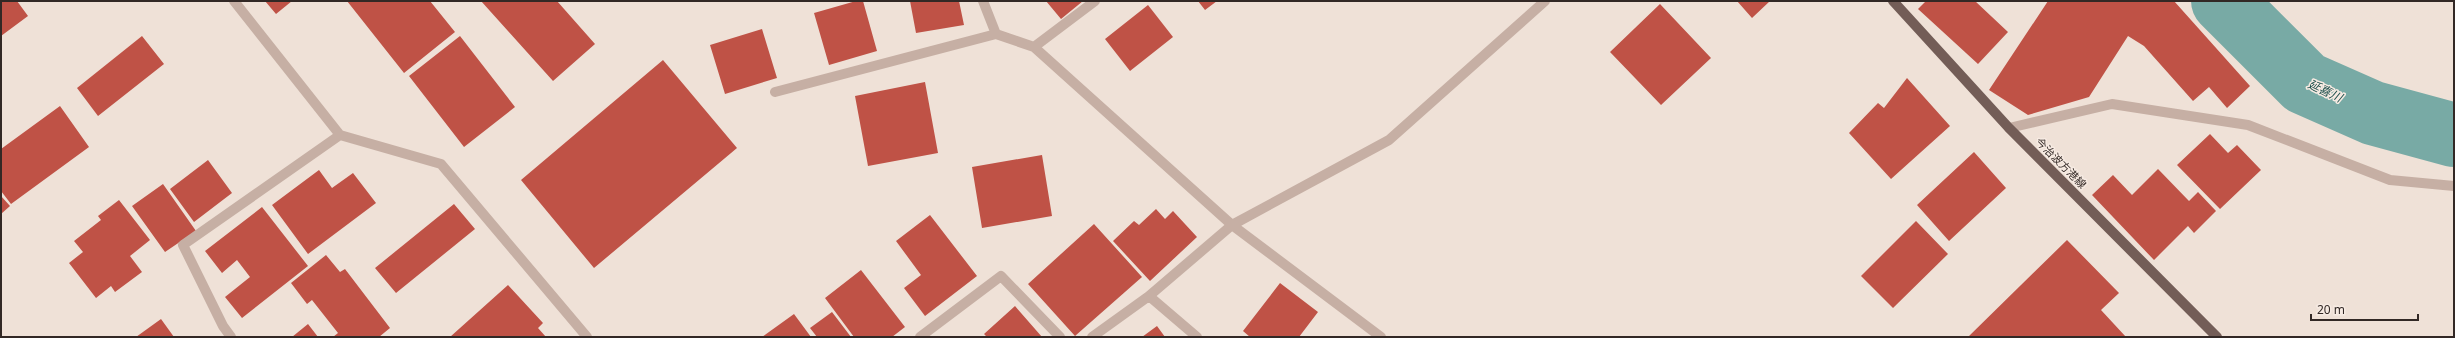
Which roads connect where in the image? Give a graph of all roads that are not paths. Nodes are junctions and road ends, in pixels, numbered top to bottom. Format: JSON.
{"nodes":[{"id":1,"x":234,"y":1,"type":"edge"},
{"id":2,"x":983,"y":1,"type":"edge"},
{"id":3,"x":1095,"y":1,"type":"edge"},
{"id":4,"x":1544,"y":1,"type":"edge"},
{"id":5,"x":1893,"y":1,"type":"edge"},
{"id":6,"x":996,"y":34,"type":"junction"},
{"id":7,"x":1034,"y":48,"type":"junction"},
{"id":8,"x":775,"y":92,"type":"dead end"},
{"id":9,"x":2009,"y":128,"type":"junction"},
{"id":10,"x":340,"y":135,"type":"junction"},
{"id":11,"x":2454,"y":186,"type":"edge"},
{"id":12,"x":1232,"y":225,"type":"junction"},
{"id":13,"x":1149,"y":296,"type":"junction"},
{"id":14,"x":231,"y":337,"type":"edge"},
{"id":15,"x":587,"y":337,"type":"edge"},
{"id":16,"x":920,"y":337,"type":"edge"},
{"id":17,"x":1060,"y":337,"type":"edge"},
{"id":18,"x":1092,"y":337,"type":"edge"},
{"id":19,"x":1197,"y":337,"type":"edge"},
{"id":20,"x":1381,"y":337,"type":"edge"},
{"id":21,"x":2217,"y":337,"type":"edge"}],
"edges":[{"from":1,"to":10,"type":"street"},
{"from":2,"to":6,"type":"street"},
{"from":3,"to":7,"type":"street"},
{"from":4,"to":12,"type":"street"},
{"from":5,"to":9,"type":"main road","name":"今治波方港線"},
{"from":6,"to":7,"type":"street"},
{"from":6,"to":8,"type":"street"},
{"from":7,"to":12,"type":"street"},
{"from":9,"to":11,"type":"street"},
{"from":9,"to":21,"type":"main road","name":"今治波方港線"},
{"from":10,"to":14,"type":"street"},
{"from":10,"to":15,"type":"street"},
{"from":12,"to":13,"type":"street"},
{"from":12,"to":20,"type":"street"},
{"from":13,"to":18,"type":"street"},
{"from":13,"to":19,"type":"street"},
{"from":16,"to":17,"type":"street"}]}
